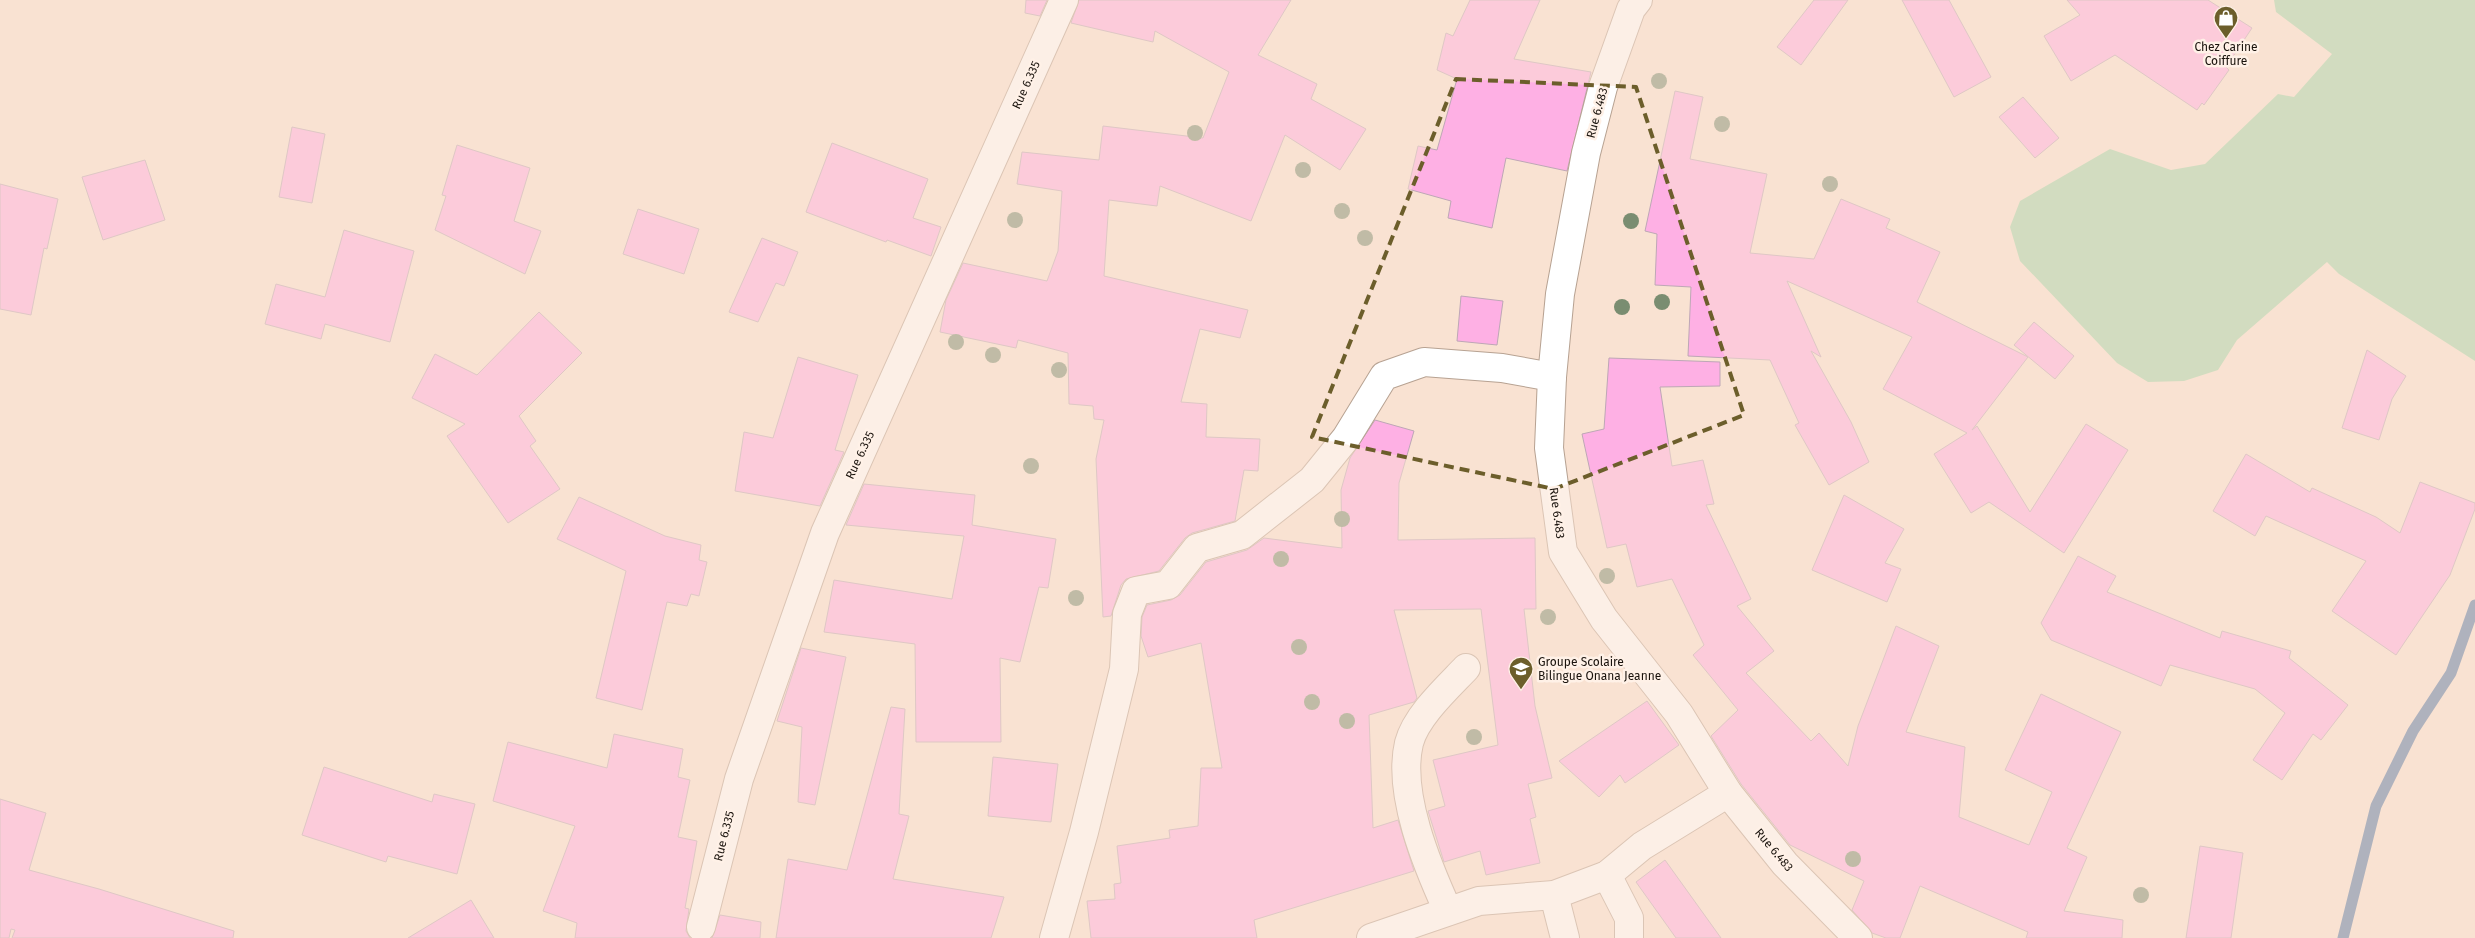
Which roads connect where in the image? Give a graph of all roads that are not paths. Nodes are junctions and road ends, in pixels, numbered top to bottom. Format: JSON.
{"nodes":[{"id":1,"x":1064,"y":0,"type":"edge"},
{"id":2,"x":1638,"y":0,"type":"edge"},
{"id":3,"x":1552,"y":377,"type":"junction"},
{"id":4,"x":1466,"y":668,"type":"dead end"},
{"id":5,"x":1728,"y":793,"type":"junction"},
{"id":6,"x":1607,"y":875,"type":"junction"},
{"id":7,"x":1554,"y":895,"type":"junction"},
{"id":8,"x":1448,"y":911,"type":"junction"},
{"id":9,"x":701,"y":927,"type":"dead end"},
{"id":10,"x":1054,"y":938,"type":"edge"},
{"id":11,"x":1371,"y":938,"type":"edge"},
{"id":12,"x":1565,"y":938,"type":"edge"},
{"id":13,"x":1629,"y":938,"type":"edge"},
{"id":14,"x":1858,"y":938,"type":"edge"}],
"edges":[{"from":1,"to":9,"type":"street","name":"Rue 6.335"},
{"from":2,"to":3,"type":"street","name":"Rue 6.483"},
{"from":3,"to":5,"type":"street","name":"Rue 6.483"},
{"from":3,"to":10,"type":"street"},
{"from":4,"to":8,"type":"street"},
{"from":5,"to":6,"type":"street"},
{"from":5,"to":14,"type":"street","name":"Rue 6.483"},
{"from":6,"to":7,"type":"street"},
{"from":6,"to":13,"type":"street"},
{"from":7,"to":8,"type":"street"},
{"from":7,"to":12,"type":"street"},
{"from":8,"to":11,"type":"street"}]}
